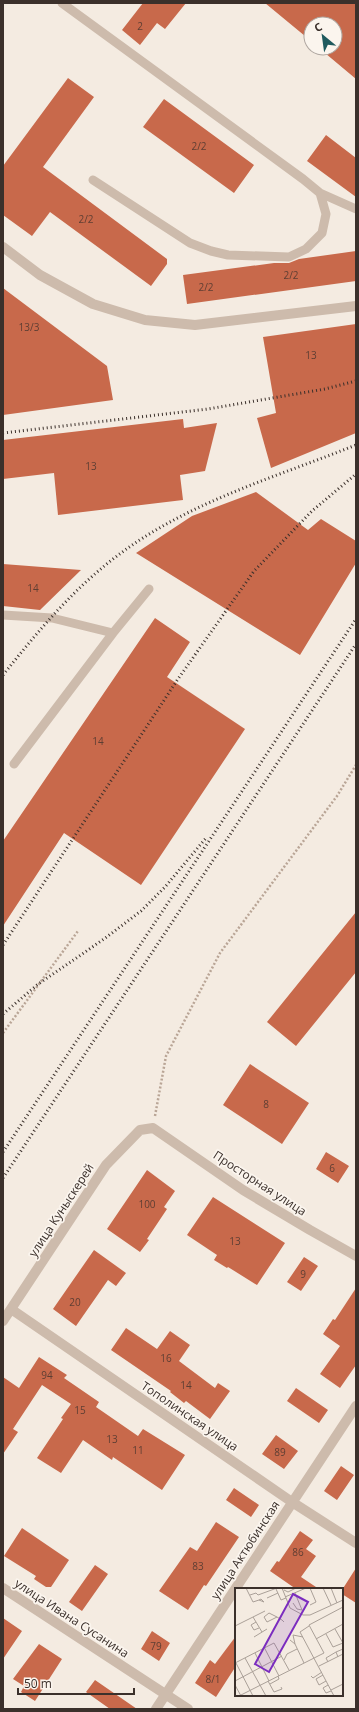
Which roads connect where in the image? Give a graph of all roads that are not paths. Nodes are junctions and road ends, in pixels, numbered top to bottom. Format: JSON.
{"nodes":[{"id":1,"x":62,"y":3,"type":"edge"},
{"id":2,"x":93,"y":180,"type":"dead end"},
{"id":3,"x":320,"y":193,"type":"junction"},
{"id":4,"x":356,"y":209,"type":"edge"},
{"id":5,"x":3,"y":247,"type":"edge"},
{"id":6,"x":356,"y":306,"type":"edge"},
{"id":7,"x":149,"y":589,"type":"dead end"},
{"id":8,"x":3,"y":615,"type":"edge"},
{"id":9,"x":112,"y":633,"type":"junction"},
{"id":10,"x":14,"y":764,"type":"dead end"},
{"id":11,"x":153,"y":1128,"type":"joint"},
{"id":12,"x":356,"y":1256,"type":"edge"},
{"id":13,"x":11,"y":1308,"type":"junction"},
{"id":14,"x":3,"y":1321,"type":"edge"},
{"id":15,"x":356,"y":1406,"type":"edge"},
{"id":16,"x":292,"y":1502,"type":"junction"},
{"id":17,"x":356,"y":1543,"type":"edge"},
{"id":18,"x":3,"y":1588,"type":"edge"},
{"id":19,"x":235,"y":1588,"type":"edge"},
{"id":20,"x":235,"y":1588,"type":"edge"},
{"id":21,"x":165,"y":1694,"type":"junction"},
{"id":22,"x":156,"y":1709,"type":"edge"},
{"id":23,"x":188,"y":1709,"type":"edge"}],
"edges":[{"from":1,"to":3,"type":"lane"},
{"from":2,"to":3,"type":"lane"},
{"from":3,"to":4,"type":"lane"},
{"from":5,"to":6,"type":"street"},
{"from":7,"to":9,"type":"lane"},
{"from":8,"to":9,"type":"lane"},
{"from":9,"to":10,"type":"lane"},
{"from":11,"to":12,"type":"street","name":"Просторная улица"},
{"from":11,"to":13,"type":"street","name":"улица Куныскерей"},
{"from":13,"to":14,"type":"street","name":"улица Куныскерей"},
{"from":13,"to":16,"type":"street","name":"Тополинская улица"},
{"from":15,"to":16,"type":"street","name":"улица Актюбинская"},
{"from":16,"to":17,"type":"street","name":"Тополинская улица"},
{"from":16,"to":20,"type":"street","name":"улица Актюбинская"},
{"from":18,"to":21,"type":"street","name":"улица Ивана Сусанина"},
{"from":19,"to":21,"type":"street","name":"улица Актюбинская"},
{"from":21,"to":22,"type":"street","name":"улица Актюбинская"},
{"from":21,"to":23,"type":"street","name":"улица Ивана Сусанина"}]}
